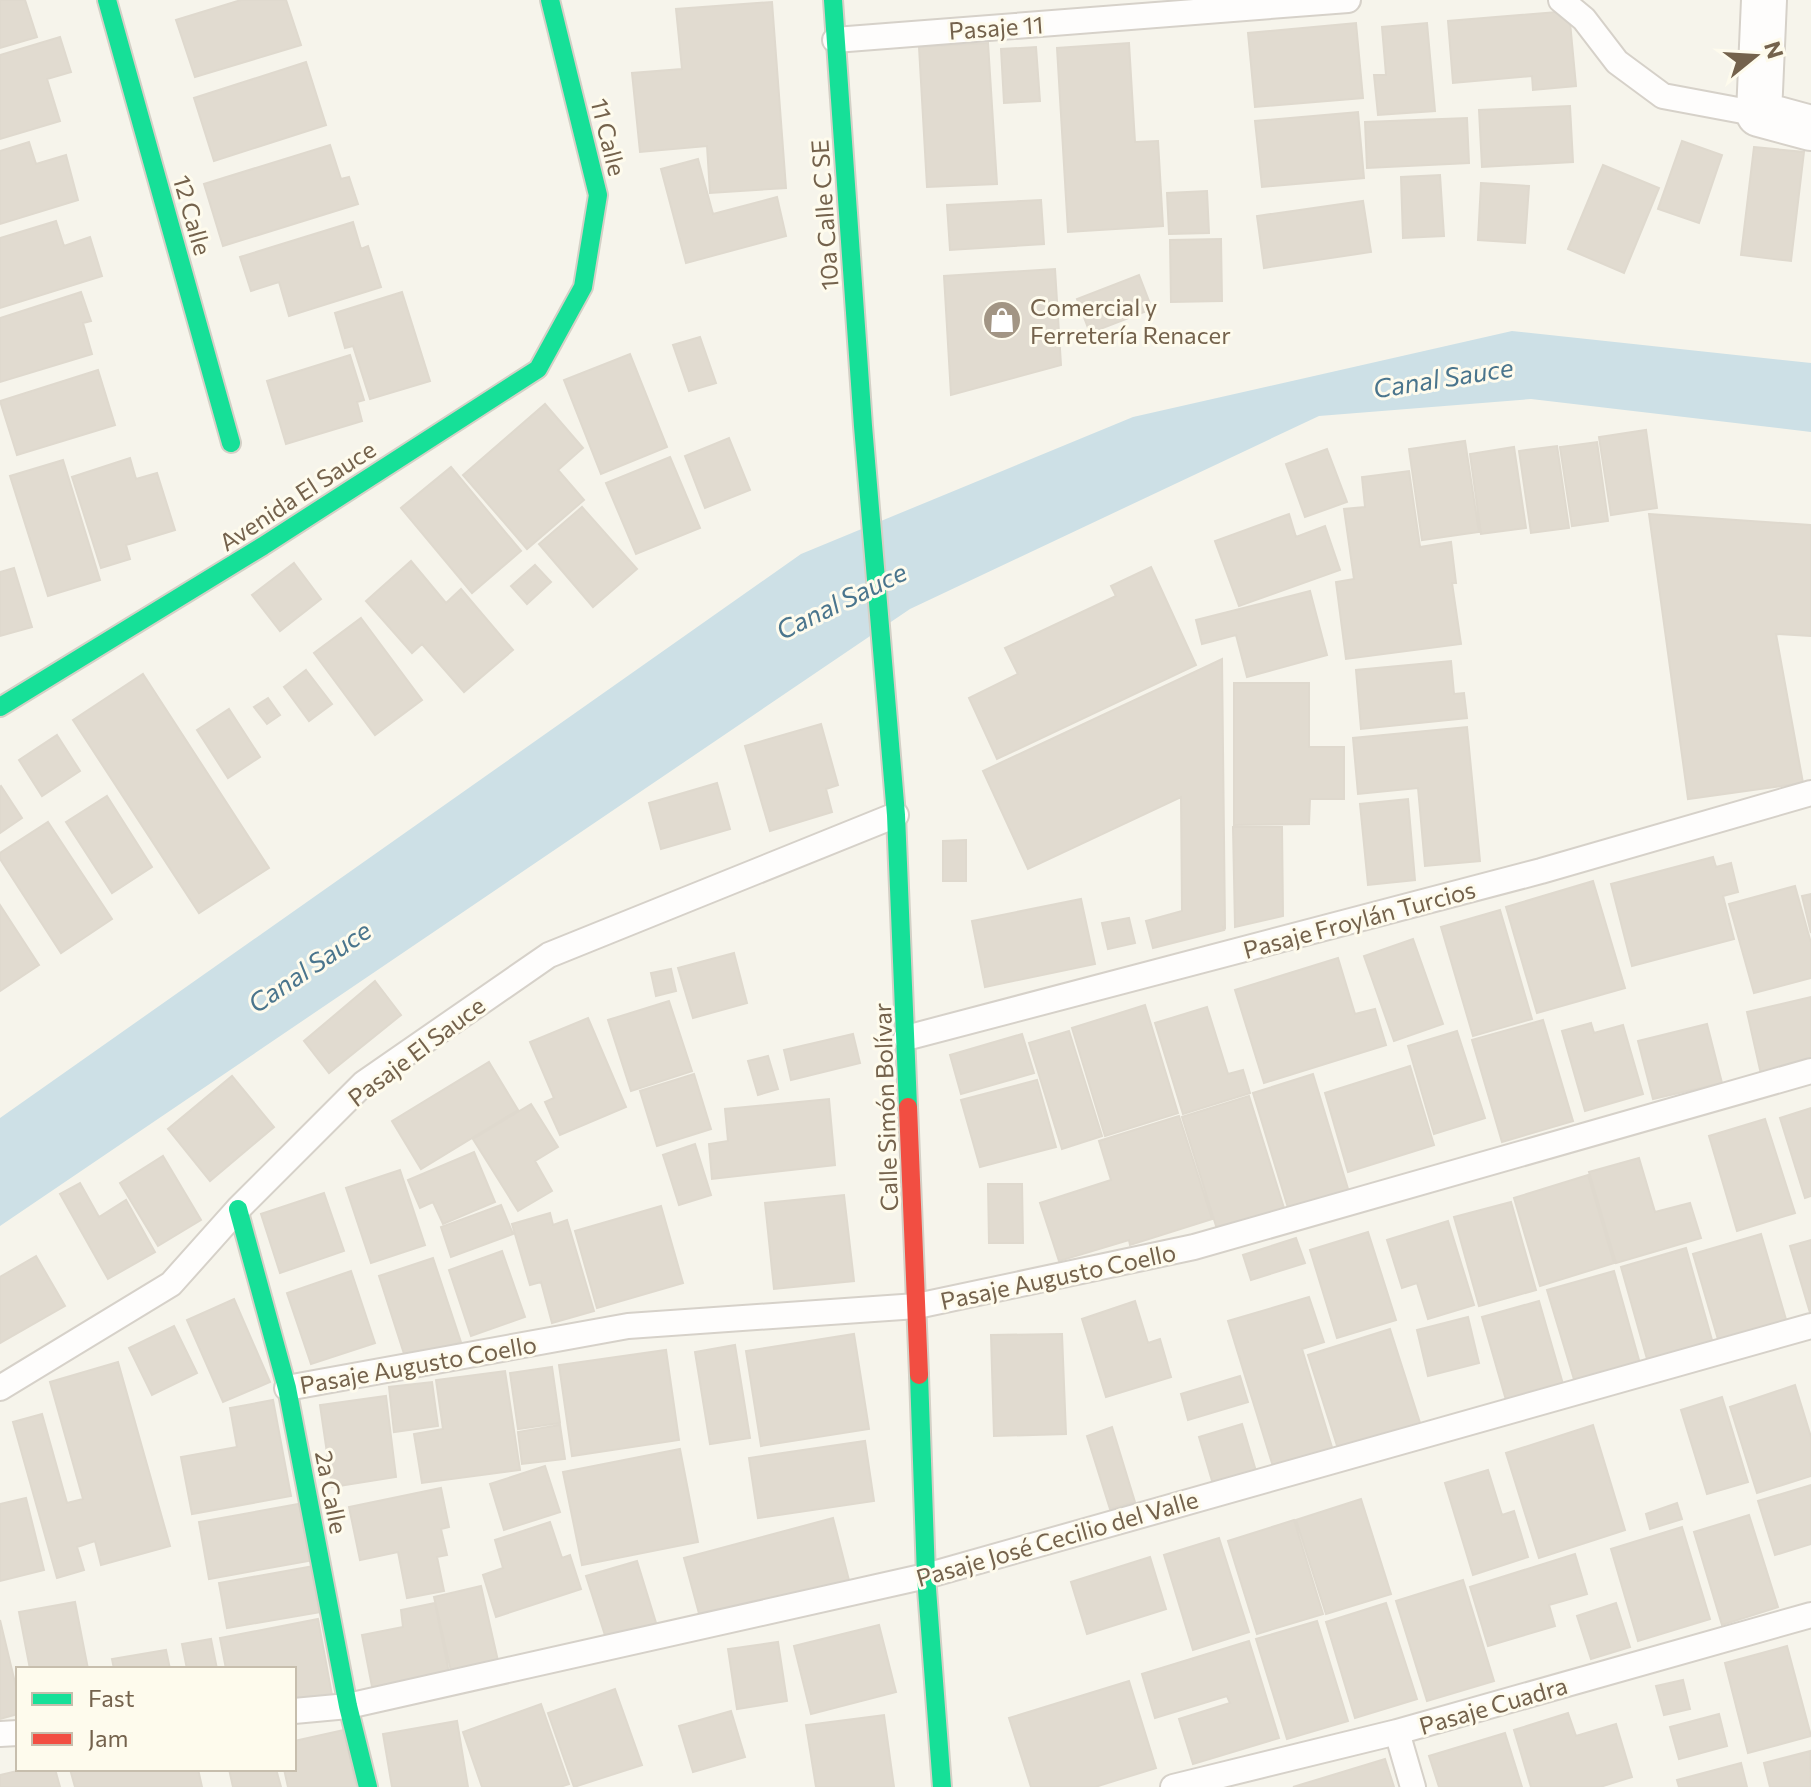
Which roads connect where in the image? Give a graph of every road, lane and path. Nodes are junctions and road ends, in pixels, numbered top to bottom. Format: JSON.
{"nodes":[{"id":1,"x":107,"y":0,"type":"edge"},
{"id":2,"x":550,"y":0,"type":"edge"},
{"id":3,"x":833,"y":0,"type":"edge"},
{"id":4,"x":1348,"y":0,"type":"edge"},
{"id":5,"x":1561,"y":0,"type":"edge"},
{"id":6,"x":1764,"y":0,"type":"edge"},
{"id":7,"x":835,"y":40,"type":"junction"},
{"id":8,"x":1759,"y":114,"type":"junction"},
{"id":9,"x":1811,"y":128,"type":"edge"},
{"id":10,"x":583,"y":287,"type":"joint"},
{"id":11,"x":863,"y":426,"type":"joint"},
{"id":12,"x":231,"y":443,"type":"dead end"},
{"id":13,"x":0,"y":707,"type":"edge"},
{"id":14,"x":1811,"y":793,"type":"edge"},
{"id":15,"x":896,"y":815,"type":"junction"},
{"id":16,"x":906,"y":1038,"type":"junction"},
{"id":17,"x":1811,"y":1071,"type":"edge"},
{"id":18,"x":238,"y":1209,"type":"junction"},
{"id":19,"x":917,"y":1306,"type":"junction"},
{"id":20,"x":1811,"y":1326,"type":"edge"},
{"id":21,"x":0,"y":1388,"type":"edge"},
{"id":22,"x":287,"y":1388,"type":"junction"},
{"id":23,"x":926,"y":1576,"type":"junction"},
{"id":24,"x":1811,"y":1615,"type":"edge"},
{"id":25,"x":348,"y":1706,"type":"junction"},
{"id":26,"x":296,"y":1711,"type":"edge"},
{"id":27,"x":1397,"y":1732,"type":"junction"},
{"id":28,"x":368,"y":1787,"type":"edge"},
{"id":29,"x":942,"y":1787,"type":"edge"},
{"id":30,"x":1173,"y":1787,"type":"edge"},
{"id":31,"x":1413,"y":1787,"type":"edge"}],
"edges":[{"from":1,"to":12,"type":"street","name":"12 Calle"},
{"from":2,"to":10,"type":"street","name":"11 Calle"},
{"from":3,"to":7,"type":"street","name":"10a Calle C SE"},
{"from":4,"to":7,"type":"lane","name":"Pasaje 11"},
{"from":5,"to":8,"type":"lane"},
{"from":6,"to":8,"type":"street"},
{"from":7,"to":11,"type":"street","name":"10a Calle C SE"},
{"from":8,"to":9,"type":"street"},
{"from":10,"to":13,"type":"street","name":"Avenida El Sauce"},
{"from":11,"to":15,"type":"street","name":"Calle Simón Bolívar"},
{"from":14,"to":16,"type":"lane","name":"Pasaje Froylán Turcios"},
{"from":15,"to":16,"type":"street","name":"Calle Simón Bolívar"},
{"from":15,"to":18,"type":"lane","name":"Pasaje El Sauce"},
{"from":16,"to":19,"type":"street","name":"Calle Simón Bolívar"},
{"from":17,"to":19,"type":"lane","name":"Pasaje Augusto Coello"},
{"from":18,"to":21,"type":"lane","name":"Pasaje El Sauce"},
{"from":18,"to":22,"type":"street","name":"2a Calle"},
{"from":19,"to":22,"type":"lane","name":"Pasaje Augusto Coello"},
{"from":19,"to":23,"type":"street","name":"Calle Simón Bolívar"},
{"from":20,"to":23,"type":"lane","name":"Pasaje José Cecilio del Valle"},
{"from":22,"to":25,"type":"street","name":"2a Calle"},
{"from":23,"to":25,"type":"lane","name":"Pasaje José Cecilio del Valle"},
{"from":23,"to":29,"type":"street","name":"Calle Simón Bolívar"},
{"from":24,"to":27,"type":"lane","name":"Pasaje Cuadra"},
{"from":25,"to":26,"type":"lane","name":"Pasaje José Cecilio del Valle"},
{"from":25,"to":28,"type":"street","name":"2a Calle"},
{"from":27,"to":30,"type":"lane","name":"Pasaje Cuadra"},
{"from":27,"to":31,"type":"lane"}]}
